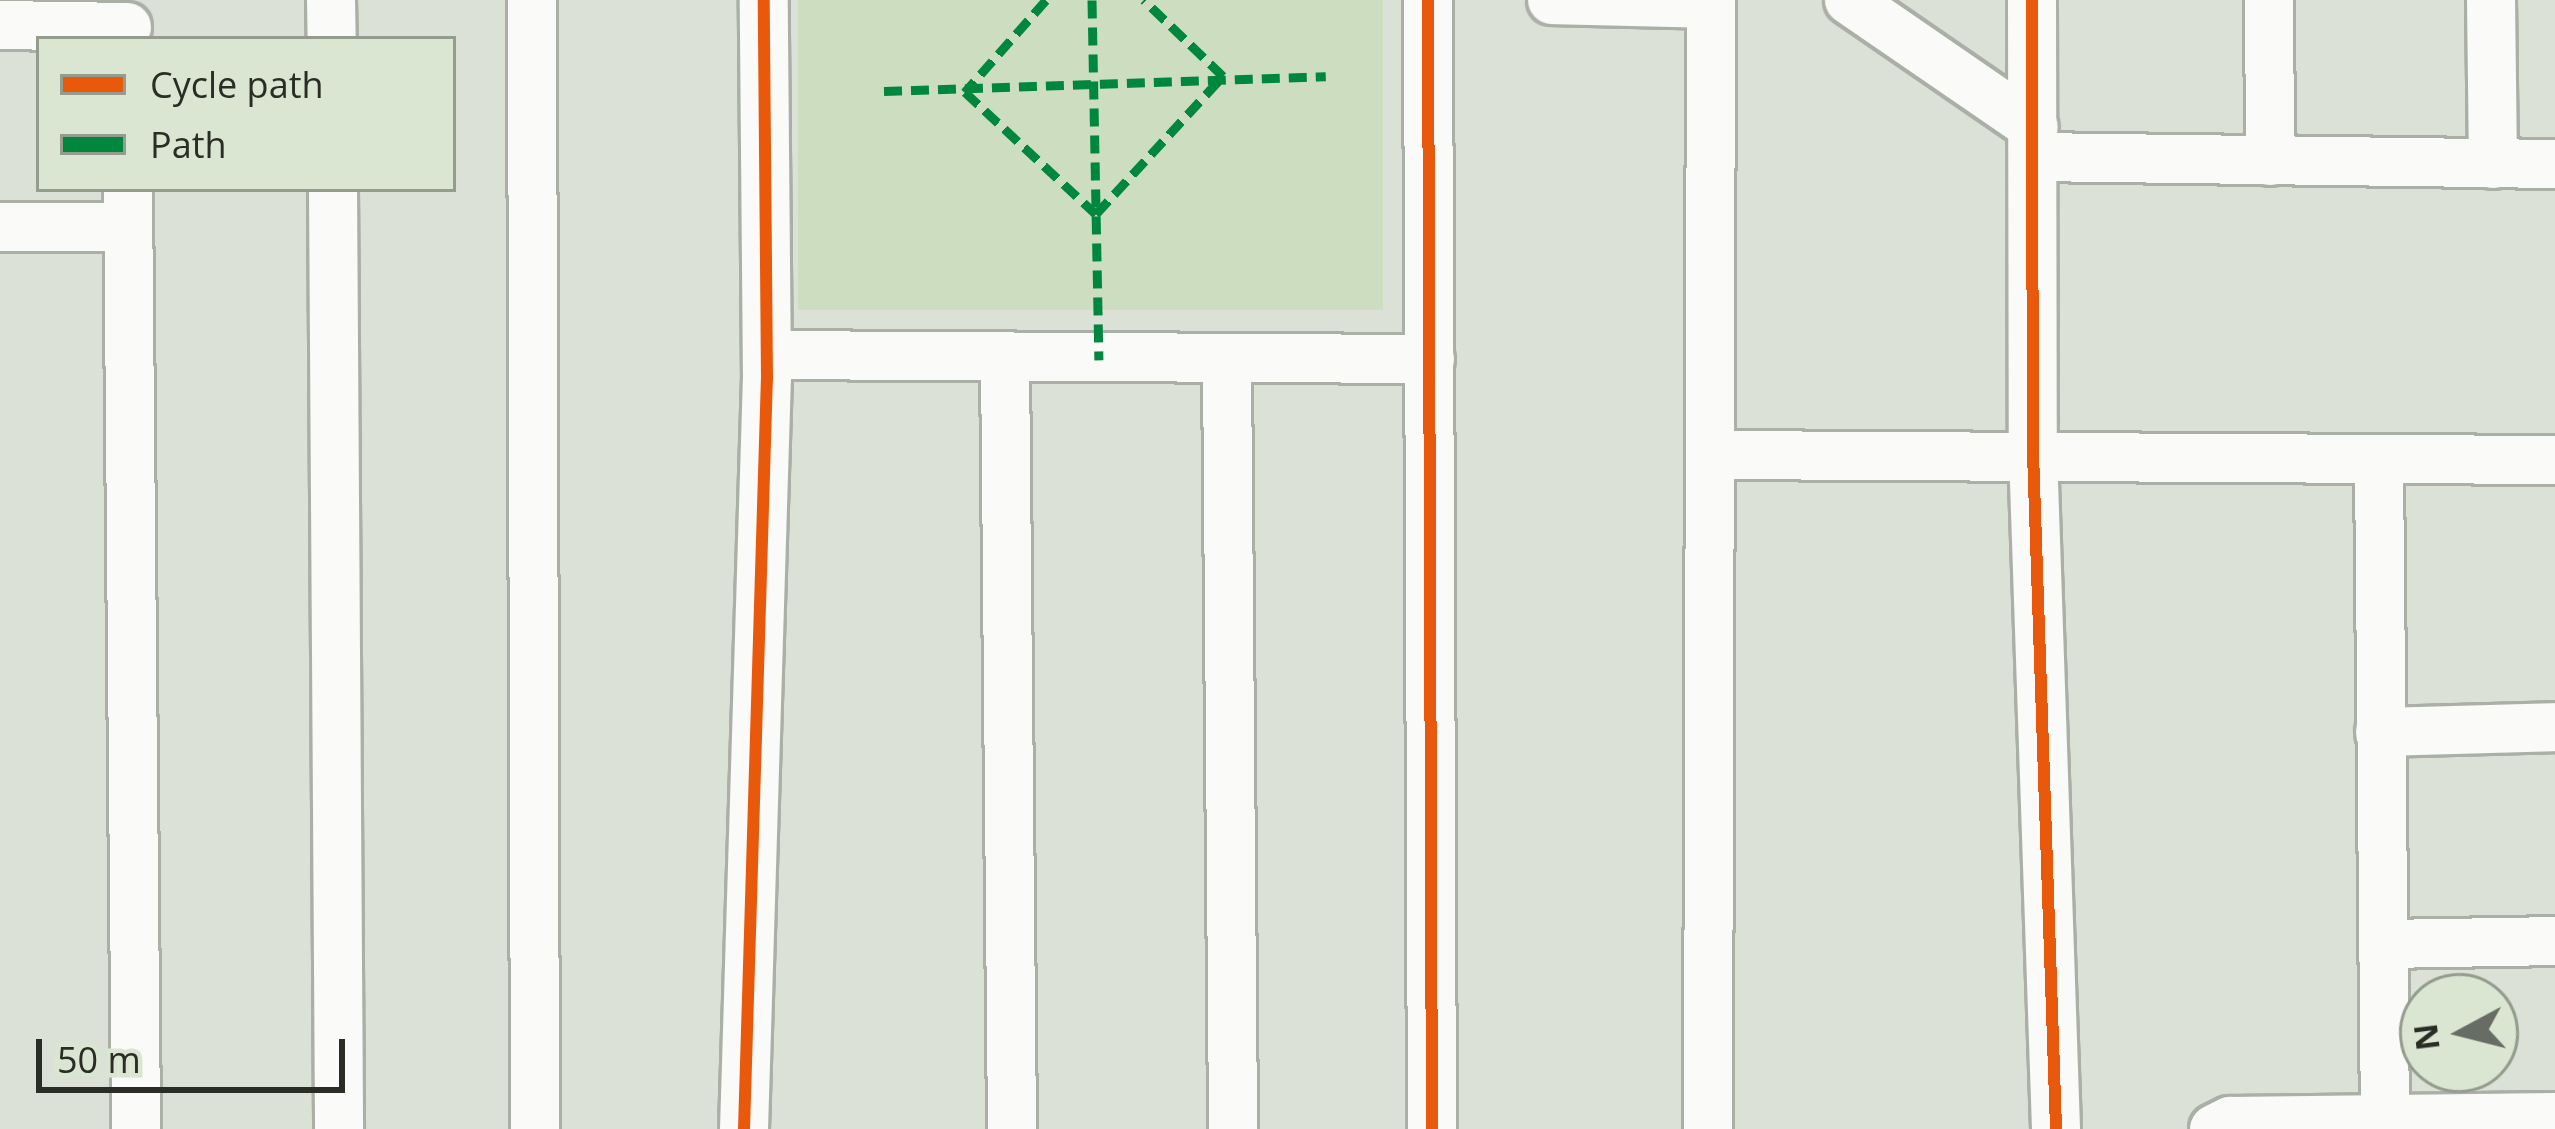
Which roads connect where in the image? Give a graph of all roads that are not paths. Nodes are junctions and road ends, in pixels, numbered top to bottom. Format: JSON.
{"nodes":[{"id":1,"x":331,"y":0,"type":"edge"},
{"id":2,"x":532,"y":0,"type":"edge"},
{"id":3,"x":764,"y":0,"type":"edge"},
{"id":4,"x":1428,"y":0,"type":"edge"},
{"id":5,"x":1552,"y":0,"type":"edge"},
{"id":6,"x":1850,"y":0,"type":"edge"},
{"id":7,"x":2032,"y":0,"type":"edge"},
{"id":8,"x":2269,"y":0,"type":"edge"},
{"id":9,"x":2491,"y":0,"type":"edge"},
{"id":10,"x":1712,"y":2,"type":"edge"},
{"id":11,"x":127,"y":22,"type":"edge"},
{"id":12,"x":0,"y":25,"type":"edge"},
{"id":13,"x":332,"y":36,"type":"edge"},
{"id":14,"x":2034,"y":142,"type":"junction"},
{"id":15,"x":2270,"y":160,"type":"junction"},
{"id":16,"x":2493,"y":164,"type":"junction"},
{"id":17,"x":2555,"y":164,"type":"edge"},
{"id":18,"x":333,"y":192,"type":"edge"},
{"id":19,"x":128,"y":208,"type":"edge"},
{"id":20,"x":0,"y":227,"type":"edge"},
{"id":21,"x":767,"y":355,"type":"junction"},
{"id":22,"x":1005,"y":358,"type":"junction"},
{"id":23,"x":1430,"y":359,"type":"junction"},
{"id":24,"x":1227,"y":361,"type":"junction"},
{"id":25,"x":2033,"y":453,"type":"junction"},
{"id":26,"x":1715,"y":454,"type":"junction"},
{"id":27,"x":2555,"y":460,"type":"edge"},
{"id":28,"x":2379,"y":464,"type":"junction"},
{"id":29,"x":2555,"y":727,"type":"edge"},
{"id":30,"x":2380,"y":732,"type":"junction"},
{"id":31,"x":2555,"y":941,"type":"edge"},
{"id":32,"x":2386,"y":944,"type":"junction"},
{"id":33,"x":2555,"y":1117,"type":"edge"},
{"id":34,"x":2385,"y":1120,"type":"junction"},
{"id":35,"x":136,"y":1129,"type":"edge"},
{"id":36,"x":339,"y":1129,"type":"edge"},
{"id":37,"x":536,"y":1129,"type":"edge"},
{"id":38,"x":744,"y":1129,"type":"edge"},
{"id":39,"x":1012,"y":1129,"type":"edge"},
{"id":40,"x":1233,"y":1129,"type":"edge"},
{"id":41,"x":1432,"y":1129,"type":"edge"},
{"id":42,"x":1708,"y":1129,"type":"edge"},
{"id":43,"x":2056,"y":1129,"type":"edge"},
{"id":44,"x":2214,"y":1129,"type":"edge"}],
"edges":[{"from":1,"to":13,"type":"street"},
{"from":2,"to":37,"type":"street"},
{"from":3,"to":21,"type":"street"},
{"from":4,"to":23,"type":"street"},
{"from":5,"to":10,"type":"street"},
{"from":6,"to":14,"type":"street"},
{"from":7,"to":14,"type":"street"},
{"from":8,"to":15,"type":"street"},
{"from":9,"to":16,"type":"street"},
{"from":10,"to":26,"type":"street"},
{"from":11,"to":12,"type":"street"},
{"from":14,"to":15,"type":"street"},
{"from":14,"to":25,"type":"street"},
{"from":15,"to":16,"type":"street"},
{"from":16,"to":17,"type":"street"},
{"from":18,"to":36,"type":"street"},
{"from":19,"to":20,"type":"street"},
{"from":19,"to":35,"type":"street"},
{"from":21,"to":22,"type":"street"},
{"from":21,"to":38,"type":"street"},
{"from":22,"to":24,"type":"street"},
{"from":22,"to":39,"type":"street"},
{"from":23,"to":24,"type":"street"},
{"from":23,"to":41,"type":"street"},
{"from":24,"to":40,"type":"street"},
{"from":25,"to":26,"type":"street"},
{"from":25,"to":28,"type":"street"},
{"from":25,"to":43,"type":"street"},
{"from":26,"to":42,"type":"street"},
{"from":27,"to":28,"type":"street"},
{"from":28,"to":30,"type":"street"},
{"from":29,"to":30,"type":"street"},
{"from":30,"to":32,"type":"street"},
{"from":31,"to":32,"type":"street"},
{"from":32,"to":34,"type":"street"},
{"from":33,"to":34,"type":"street"},
{"from":34,"to":44,"type":"street"}]}
